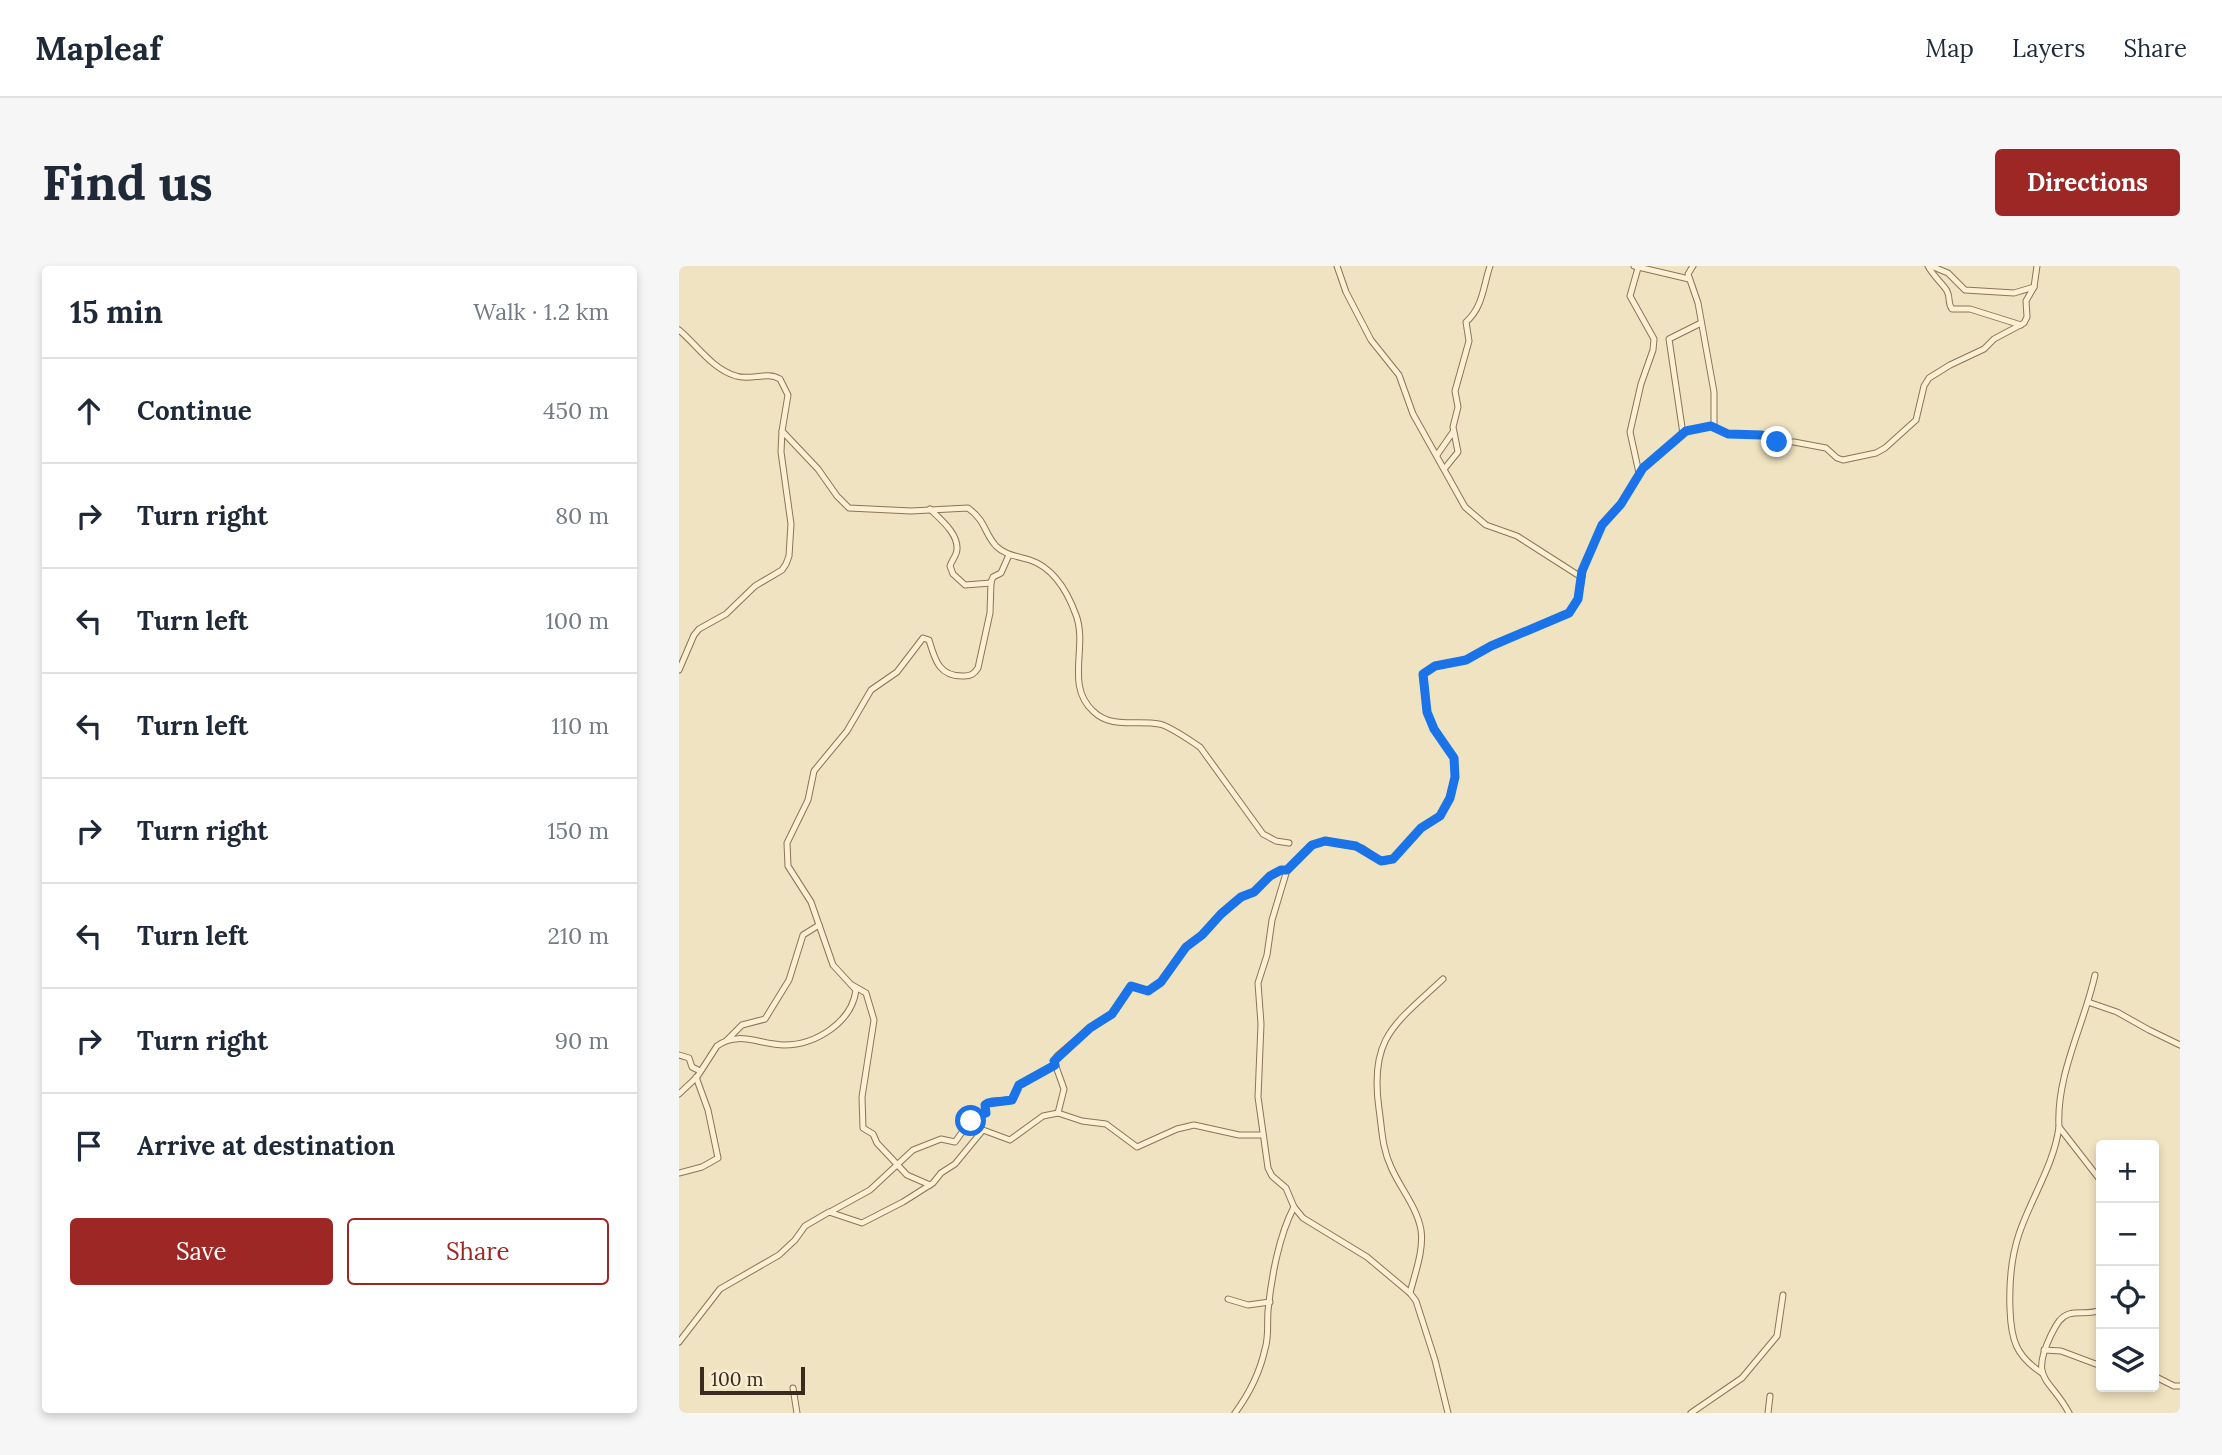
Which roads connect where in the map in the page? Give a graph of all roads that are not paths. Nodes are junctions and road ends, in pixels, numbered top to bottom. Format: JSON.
{"nodes":[{"id":1,"x":1336,"y":266,"type":"edge"},
{"id":2,"x":1490,"y":266,"type":"edge"},
{"id":3,"x":1693,"y":266,"type":"edge"},
{"id":4,"x":1929,"y":266,"type":"edge"},
{"id":5,"x":2037,"y":266,"type":"edge"},
{"id":6,"x":1636,"y":267,"type":"edge"},
{"id":7,"x":1689,"y":279,"type":"junction"},
{"id":8,"x":2034,"y":288,"type":"junction"},
{"id":9,"x":1701,"y":323,"type":"junction"},
{"id":10,"x":2021,"y":326,"type":"junction"},
{"id":11,"x":679,"y":330,"type":"edge"},
{"id":12,"x":1714,"y":428,"type":"junction"},
{"id":13,"x":782,"y":432,"type":"junction"},
{"id":14,"x":1453,"y":432,"type":"junction"},
{"id":15,"x":1683,"y":434,"type":"junction"},
{"id":16,"x":1437,"y":455,"type":"junction"},
{"id":17,"x":1445,"y":468,"type":"junction"},
{"id":18,"x":1639,"y":474,"type":"junction"},
{"id":19,"x":930,"y":509,"type":"junction"},
{"id":20,"x":1009,"y":555,"type":"junction"},
{"id":21,"x":1581,"y":577,"type":"junction"},
{"id":22,"x":991,"y":583,"type":"junction"},
{"id":23,"x":679,"y":670,"type":"edge"},
{"id":24,"x":1289,"y":843,"type":"dead end"},
{"id":25,"x":1287,"y":870,"type":"junction"},
{"id":26,"x":819,"y":925,"type":"junction"},
{"id":27,"x":2095,"y":975,"type":"dead end"},
{"id":28,"x":1443,"y":979,"type":"dead end"},
{"id":29,"x":852,"y":985,"type":"junction"},
{"id":30,"x":2088,"y":1002,"type":"junction"},
{"id":31,"x":727,"y":1041,"type":"junction"},
{"id":32,"x":2180,"y":1045,"type":"edge"},
{"id":33,"x":679,"y":1055,"type":"edge"},
{"id":34,"x":1055,"y":1065,"type":"junction"},
{"id":35,"x":700,"y":1071,"type":"junction"},
{"id":36,"x":696,"y":1077,"type":"junction"},
{"id":37,"x":679,"y":1094,"type":"edge"},
{"id":38,"x":1058,"y":1112,"type":"junction"},
{"id":39,"x":2059,"y":1127,"type":"junction"},
{"id":40,"x":1262,"y":1135,"type":"junction"},
{"id":41,"x":897,"y":1166,"type":"junction"},
{"id":42,"x":679,"y":1173,"type":"edge"},
{"id":43,"x":2096,"y":1175,"type":"edge"},
{"id":44,"x":930,"y":1185,"type":"junction"},
{"id":45,"x":1294,"y":1207,"type":"junction"},
{"id":46,"x":829,"y":1212,"type":"junction"},
{"id":47,"x":1410,"y":1293,"type":"junction"},
{"id":48,"x":1783,"y":1295,"type":"dead end"},
{"id":49,"x":1228,"y":1298,"type":"dead end"},
{"id":50,"x":1269,"y":1302,"type":"junction"},
{"id":51,"x":2096,"y":1312,"type":"edge"},
{"id":52,"x":679,"y":1342,"type":"edge"},
{"id":53,"x":2044,"y":1350,"type":"junction"},
{"id":54,"x":2096,"y":1364,"type":"edge"},
{"id":55,"x":2042,"y":1373,"type":"junction"},
{"id":56,"x":2159,"y":1378,"type":"edge"},
{"id":57,"x":2180,"y":1387,"type":"edge"},
{"id":58,"x":793,"y":1388,"type":"dead end"},
{"id":59,"x":1770,"y":1396,"type":"dead end"},
{"id":60,"x":797,"y":1413,"type":"edge"},
{"id":61,"x":1235,"y":1413,"type":"edge"},
{"id":62,"x":1448,"y":1413,"type":"edge"},
{"id":63,"x":1691,"y":1413,"type":"edge"},
{"id":64,"x":1768,"y":1413,"type":"edge"},
{"id":65,"x":2069,"y":1413,"type":"edge"}],
"edges":[{"from":1,"to":16,"type":"street"},
{"from":2,"to":14,"type":"street"},
{"from":3,"to":7,"type":"street"},
{"from":4,"to":8,"type":"street"},
{"from":4,"to":10,"type":"street"},
{"from":5,"to":8,"type":"street"},
{"from":6,"to":7,"type":"street"},
{"from":6,"to":18,"type":"street"},
{"from":7,"to":9,"type":"street"},
{"from":8,"to":10,"type":"street"},
{"from":9,"to":12,"type":"street"},
{"from":9,"to":15,"type":"street"},
{"from":10,"to":12,"type":"street"},
{"from":11,"to":13,"type":"street"},
{"from":12,"to":15,"type":"street"},
{"from":13,"to":19,"type":"street"},
{"from":13,"to":23,"type":"street"},
{"from":14,"to":16,"type":"street"},
{"from":14,"to":17,"type":"street"},
{"from":15,"to":18,"type":"street"},
{"from":16,"to":17,"type":"street"},
{"from":17,"to":21,"type":"street"},
{"from":18,"to":21,"type":"street"},
{"from":19,"to":20,"type":"street"},
{"from":19,"to":22,"type":"street"},
{"from":20,"to":22,"type":"street"},
{"from":20,"to":24,"type":"street"},
{"from":21,"to":25,"type":"street"},
{"from":22,"to":26,"type":"street"},
{"from":25,"to":34,"type":"street"},
{"from":25,"to":40,"type":"street"},
{"from":26,"to":29,"type":"street"},
{"from":26,"to":31,"type":"street"},
{"from":27,"to":30,"type":"street"},
{"from":28,"to":47,"type":"street"},
{"from":29,"to":31,"type":"street"},
{"from":29,"to":41,"type":"street"},
{"from":30,"to":32,"type":"street"},
{"from":30,"to":39,"type":"street"},
{"from":31,"to":35,"type":"street"},
{"from":33,"to":35,"type":"street"},
{"from":34,"to":38,"type":"street"},
{"from":34,"to":41,"type":"street"},
{"from":35,"to":36,"type":"street"},
{"from":36,"to":37,"type":"street"},
{"from":36,"to":42,"type":"street"},
{"from":38,"to":40,"type":"street"},
{"from":38,"to":44,"type":"street"},
{"from":39,"to":43,"type":"street"},
{"from":39,"to":55,"type":"street"},
{"from":40,"to":45,"type":"street"},
{"from":41,"to":44,"type":"street"},
{"from":41,"to":46,"type":"street"},
{"from":44,"to":46,"type":"street"},
{"from":45,"to":47,"type":"street"},
{"from":45,"to":50,"type":"street"},
{"from":46,"to":52,"type":"street"},
{"from":47,"to":62,"type":"street"},
{"from":48,"to":63,"type":"street"},
{"from":49,"to":50,"type":"street"},
{"from":50,"to":61,"type":"street"},
{"from":51,"to":53,"type":"street"},
{"from":53,"to":54,"type":"street"},
{"from":53,"to":55,"type":"street"},
{"from":55,"to":65,"type":"street"},
{"from":56,"to":57,"type":"street"},
{"from":58,"to":60,"type":"street"},
{"from":59,"to":64,"type":"street"}]}
